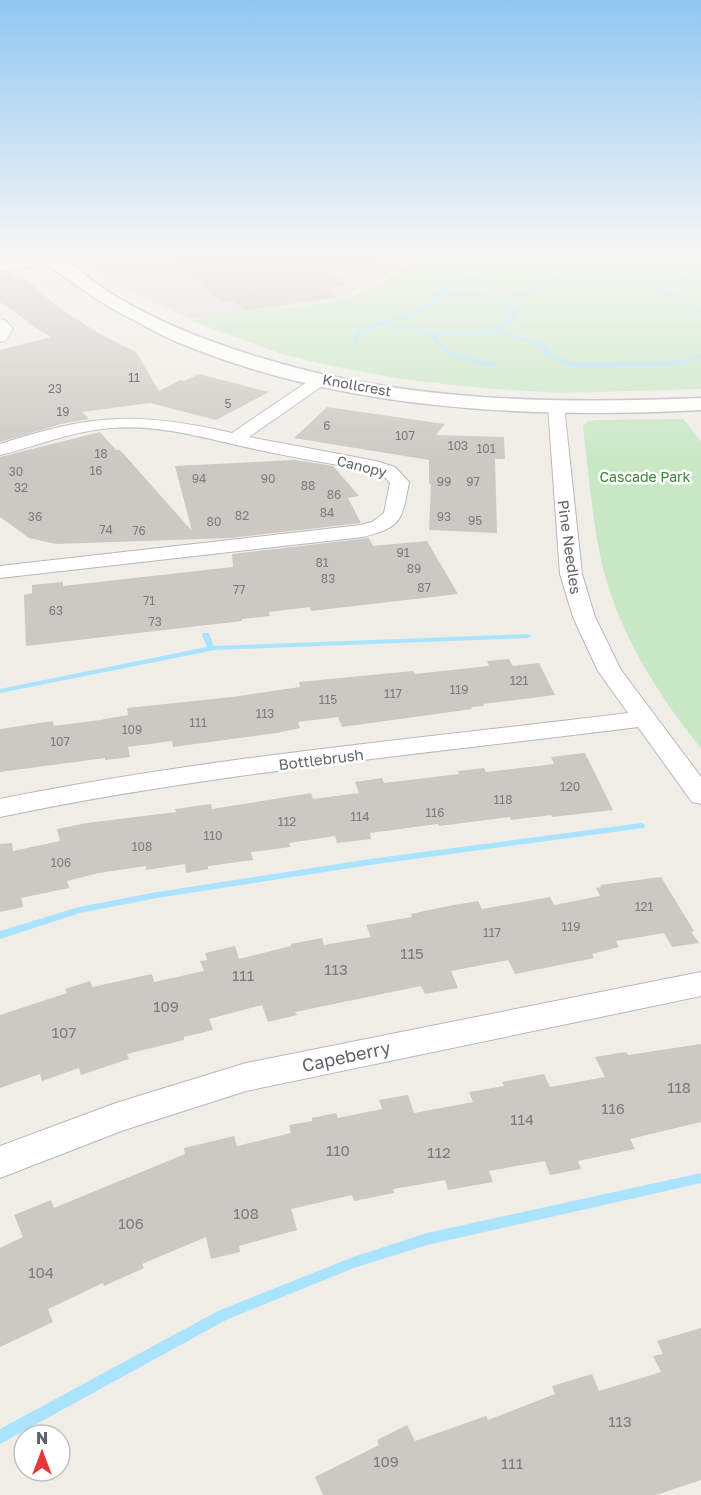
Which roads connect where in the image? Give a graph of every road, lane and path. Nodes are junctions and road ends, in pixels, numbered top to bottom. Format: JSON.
{"nodes":[{"id":1,"x":156,"y":323,"type":"edge"},
{"id":2,"x":322,"y":379,"type":"junction"},
{"id":3,"x":701,"y":404,"type":"edge"},
{"id":4,"x":556,"y":406,"type":"junction"},
{"id":5,"x":236,"y":439,"type":"junction"},
{"id":6,"x":0,"y":450,"type":"edge"},
{"id":7,"x":0,"y":572,"type":"edge"},
{"id":8,"x":643,"y":719,"type":"junction"},
{"id":9,"x":701,"y":796,"type":"edge"},
{"id":10,"x":0,"y":808,"type":"edge"},
{"id":11,"x":701,"y":984,"type":"edge"},
{"id":12,"x":0,"y":1162,"type":"edge"}],
"edges":[{"from":1,"to":2,"type":"street","name":"Knollcrest"},
{"from":2,"to":4,"type":"street","name":"Knollcrest"},
{"from":2,"to":5,"type":"street"},
{"from":3,"to":4,"type":"street","name":"Knollcrest"},
{"from":4,"to":8,"type":"street","name":"Pine Needles"},
{"from":5,"to":6,"type":"street","name":"Canopy"},
{"from":5,"to":7,"type":"street","name":"Canopy"},
{"from":8,"to":9,"type":"street","name":"Pine Needles"},
{"from":8,"to":10,"type":"street","name":"Bottlebrush"},
{"from":11,"to":12,"type":"street","name":"Capeberry"}]}
